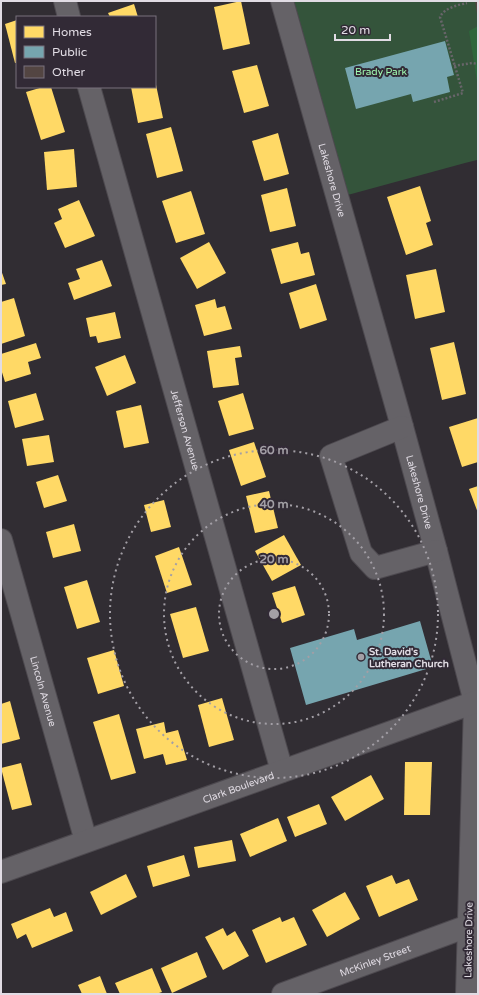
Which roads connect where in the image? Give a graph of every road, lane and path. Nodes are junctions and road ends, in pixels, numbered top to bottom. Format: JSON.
{"nodes":[{"id":1,"x":65,"y":1,"type":"edge"},
{"id":2,"x":282,"y":1,"type":"edge"},
{"id":3,"x":467,"y":3,"type":"dead end"},
{"id":4,"x":69,"y":16,"type":"edge"},
{"id":5,"x":478,"y":64,"type":"edge"},
{"id":6,"x":454,"y":66,"type":"junction"},
{"id":7,"x":89,"y":88,"type":"edge"},
{"id":8,"x":434,"y":102,"type":"dead end"},
{"id":9,"x":402,"y":428,"type":"junction"},
{"id":10,"x":1,"y":540,"type":"edge"},
{"id":11,"x":436,"y":551,"type":"junction"},
{"id":12,"x":477,"y":701,"type":"edge"},
{"id":13,"x":282,"y":771,"type":"junction"},
{"id":14,"x":86,"y":842,"type":"junction"},
{"id":15,"x":1,"y":872,"type":"edge"},
{"id":16,"x":468,"y":926,"type":"junction"},
{"id":17,"x":282,"y":994,"type":"edge"},
{"id":18,"x":467,"y":994,"type":"edge"}],
"edges":[{"from":1,"to":4,"type":"street"},
{"from":2,"to":9,"type":"street","name":"Lakeshore Drive"},
{"from":3,"to":6,"type":"path"},
{"from":5,"to":6,"type":"path"},
{"from":6,"to":8,"type":"path"},
{"from":7,"to":13,"type":"street","name":"Jefferson Avenue"},
{"from":9,"to":11,"type":"street","name":"Lakeshore Drive"},
{"from":9,"to":11,"type":"street"},
{"from":10,"to":14,"type":"street","name":"Lincoln Avenue"},
{"from":11,"to":12,"type":"street","name":"Lakeshore Drive"},
{"from":12,"to":13,"type":"street","name":"Clark Boulevard"},
{"from":12,"to":16,"type":"street","name":"Lakeshore Drive"},
{"from":13,"to":14,"type":"street","name":"Clark Boulevard"},
{"from":14,"to":15,"type":"street","name":"Clark Boulevard"},
{"from":16,"to":17,"type":"street","name":"McKinley Street"},
{"from":16,"to":18,"type":"street","name":"Lakeshore Drive"}]}
